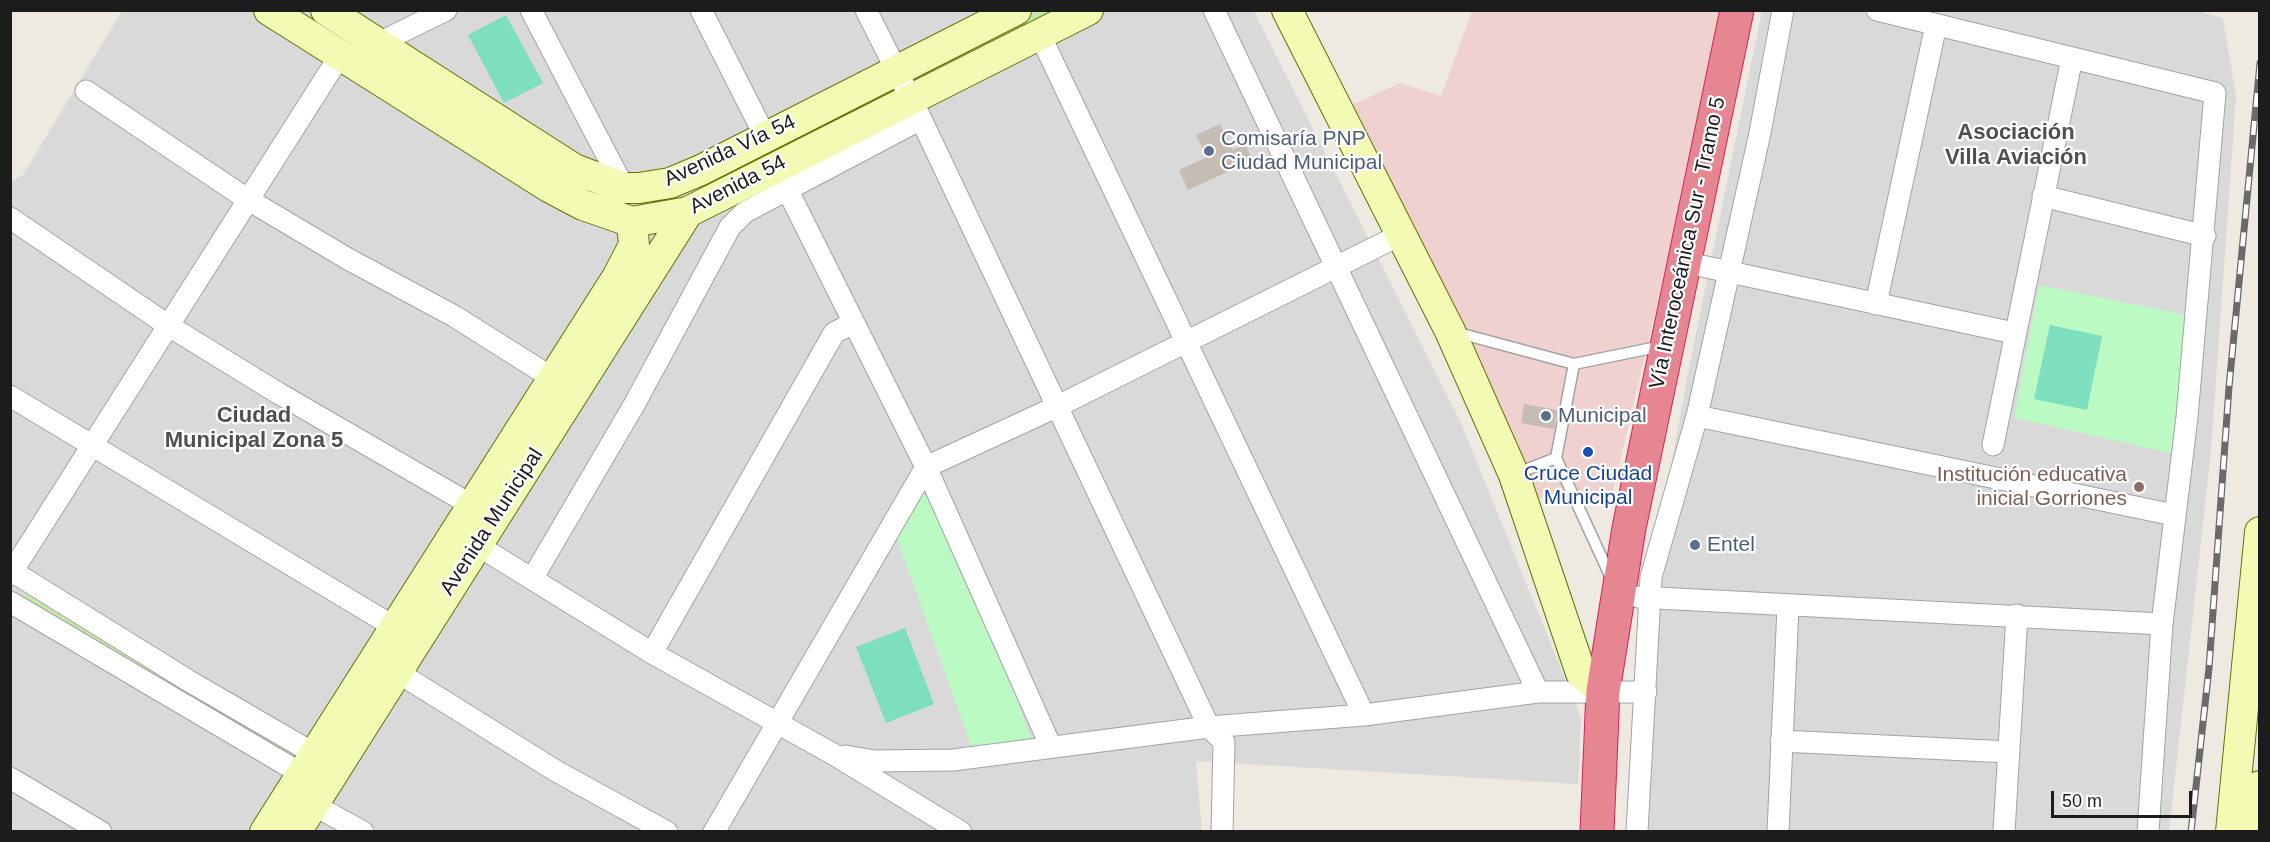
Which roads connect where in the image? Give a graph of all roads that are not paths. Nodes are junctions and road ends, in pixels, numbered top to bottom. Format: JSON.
{"nodes":[{"id":1,"x":269,"y":10,"type":"edge"},
{"id":2,"x":326,"y":10,"type":"edge"},
{"id":3,"x":446,"y":10,"type":"edge"},
{"id":4,"x":531,"y":10,"type":"edge"},
{"id":5,"x":701,"y":10,"type":"edge"},
{"id":6,"x":866,"y":10,"type":"edge"},
{"id":7,"x":1016,"y":10,"type":"edge"},
{"id":8,"x":1088,"y":10,"type":"edge"},
{"id":9,"x":1214,"y":10,"type":"edge"},
{"id":10,"x":1287,"y":10,"type":"edge"},
{"id":11,"x":1737,"y":10,"type":"edge"},
{"id":12,"x":1783,"y":10,"type":"edge"},
{"id":13,"x":1877,"y":10,"type":"edge"},
{"id":14,"x":1936,"y":25,"type":"junction"},
{"id":15,"x":1039,"y":33,"type":"junction"},
{"id":16,"x":377,"y":44,"type":"junction"},
{"id":17,"x":339,"y":57,"type":"junction"},
{"id":18,"x":2072,"y":58,"type":"junction"},
{"id":19,"x":896,"y":71,"type":"junction"},
{"id":20,"x":86,"y":91,"type":"dead end"},
{"id":21,"x":916,"y":109,"type":"junction"},
{"id":22,"x":765,"y":136,"type":"junction"},
{"id":23,"x":624,"y":188,"type":"junction"},
{"id":24,"x":788,"y":191,"type":"junction"},
{"id":25,"x":2043,"y":196,"type":"junction"},
{"id":26,"x":247,"y":199,"type":"junction"},
{"id":27,"x":688,"y":212,"type":"junction"},
{"id":28,"x":10,"y":218,"type":"edge"},
{"id":29,"x":632,"y":222,"type":"junction"},
{"id":30,"x":1400,"y":235,"type":"junction"},
{"id":31,"x":2205,"y":236,"type":"junction"},
{"id":32,"x":1683,"y":262,"type":"junction"},
{"id":33,"x":1338,"y":267,"type":"junction"},
{"id":34,"x":1729,"y":273,"type":"junction"},
{"id":35,"x":1876,"y":304,"type":"junction"},
{"id":36,"x":853,"y":323,"type":"junction"},
{"id":37,"x":169,"y":326,"type":"junction"},
{"id":38,"x":1450,"y":331,"type":"junction"},
{"id":39,"x":2014,"y":333,"type":"junction"},
{"id":40,"x":1186,"y":342,"type":"junction"},
{"id":41,"x":1666,"y":345,"type":"junction"},
{"id":42,"x":1574,"y":364,"type":"junction"},
{"id":43,"x":565,"y":386,"type":"junction"},
{"id":44,"x":10,"y":396,"type":"edge"},
{"id":45,"x":1056,"y":407,"type":"junction"},
{"id":46,"x":1697,"y":416,"type":"junction"},
{"id":47,"x":1993,"y":445,"type":"dead end"},
{"id":48,"x":93,"y":446,"type":"junction"},
{"id":49,"x":1556,"y":458,"type":"junction"},
{"id":50,"x":926,"y":466,"type":"junction"},
{"id":51,"x":1514,"y":475,"type":"junction"},
{"id":52,"x":473,"y":506,"type":"junction"},
{"id":53,"x":2174,"y":514,"type":"junction"},
{"id":54,"x":2259,"y":532,"type":"edge"},
{"id":55,"x":477,"y":545,"type":"junction"},
{"id":56,"x":11,"y":572,"type":"edge"},
{"id":57,"x":532,"y":579,"type":"junction"},
{"id":58,"x":1619,"y":597,"type":"junction"},
{"id":59,"x":1651,"y":598,"type":"junction"},
{"id":60,"x":10,"y":602,"type":"edge"},
{"id":61,"x":1788,"y":607,"type":"junction"},
{"id":62,"x":2017,"y":615,"type":"junction"},
{"id":63,"x":2162,"y":624,"type":"junction"},
{"id":64,"x":406,"y":634,"type":"junction"},
{"id":65,"x":652,"y":653,"type":"junction"},
{"id":66,"x":386,"y":665,"type":"junction"},
{"id":67,"x":1603,"y":691,"type":"junction"},
{"id":68,"x":1538,"y":692,"type":"junction"},
{"id":69,"x":1646,"y":692,"type":"junction"},
{"id":70,"x":1364,"y":715,"type":"junction"},
{"id":71,"x":776,"y":722,"type":"junction"},
{"id":72,"x":1209,"y":727,"type":"junction"},
{"id":73,"x":1781,"y":741,"type":"junction"},
{"id":74,"x":1051,"y":747,"type":"junction"},
{"id":75,"x":2009,"y":752,"type":"junction"},
{"id":76,"x":833,"y":754,"type":"junction"},
{"id":77,"x":10,"y":778,"type":"edge"},
{"id":78,"x":2259,"y":786,"type":"edge"},
{"id":79,"x":303,"y":800,"type":"edge"},
{"id":80,"x":101,"y":831,"type":"edge"},
{"id":81,"x":363,"y":831,"type":"edge"},
{"id":82,"x":667,"y":831,"type":"edge"},
{"id":83,"x":714,"y":831,"type":"edge"},
{"id":84,"x":961,"y":831,"type":"edge"},
{"id":85,"x":1222,"y":831,"type":"edge"},
{"id":86,"x":1597,"y":831,"type":"edge"},
{"id":87,"x":1637,"y":831,"type":"edge"},
{"id":88,"x":1778,"y":831,"type":"edge"},
{"id":89,"x":2004,"y":831,"type":"edge"},
{"id":90,"x":2148,"y":831,"type":"edge"},
{"id":91,"x":2231,"y":831,"type":"edge"},
{"id":92,"x":2254,"y":831,"type":"edge"}],
"edges":[{"from":1,"to":17,"type":"main road","name":"Avenida 54"},
{"from":2,"to":16,"type":"main road","name":"Avenida Vía 54"},
{"from":3,"to":16,"type":"street"},
{"from":4,"to":23,"type":"street"},
{"from":5,"to":22,"type":"street"},
{"from":6,"to":19,"type":"street"},
{"from":7,"to":19,"type":"main road","name":"Avenida Vía 54"},
{"from":8,"to":15,"type":"main road","name":"Avenida 54"},
{"from":9,"to":33,"type":"street"},
{"from":10,"to":30,"type":"main road"},
{"from":11,"to":32,"type":"highway","name":"Vía Interoceánica Sur - Tramo 5"},
{"from":12,"to":34,"type":"street"},
{"from":13,"to":14,"type":"street"},
{"from":14,"to":18,"type":"street"},
{"from":14,"to":35,"type":"street"},
{"from":15,"to":21,"type":"main road","name":"Avenida 54"},
{"from":15,"to":40,"type":"street"},
{"from":16,"to":23,"type":"main road","name":"Avenida Vía 54"},
{"from":17,"to":26,"type":"street"},
{"from":17,"to":29,"type":"main road","name":"Avenida 54"},
{"from":18,"to":25,"type":"street"},
{"from":18,"to":31,"type":"street"},
{"from":19,"to":21,"type":"street"},
{"from":19,"to":22,"type":"main road","name":"Avenida Vía 54"},
{"from":20,"to":26,"type":"street"},
{"from":21,"to":24,"type":"street"},
{"from":21,"to":27,"type":"main road","name":"Avenida 54"},
{"from":21,"to":45,"type":"street"},
{"from":22,"to":23,"type":"main road","name":"Avenida Vía 54"},
{"from":24,"to":36,"type":"street"},
{"from":24,"to":57,"type":"street"},
{"from":25,"to":31,"type":"street"},
{"from":25,"to":39,"type":"street"},
{"from":26,"to":37,"type":"street"},
{"from":26,"to":43,"type":"street"},
{"from":27,"to":29,"type":"main road","name":"Avenida 54"},
{"from":27,"to":43,"type":"main road","name":"Avenida Municipal"},
{"from":28,"to":37,"type":"street"},
{"from":29,"to":43,"type":"main road","name":"Avenida Municipal"},
{"from":30,"to":33,"type":"street"},
{"from":30,"to":38,"type":"main road"},
{"from":31,"to":53,"type":"street"},
{"from":32,"to":34,"type":"street"},
{"from":32,"to":41,"type":"highway","name":"Vía Interoceánica Sur - Tramo 5"},
{"from":33,"to":40,"type":"street"},
{"from":33,"to":68,"type":"street"},
{"from":34,"to":35,"type":"street"},
{"from":34,"to":46,"type":"street"},
{"from":35,"to":39,"type":"street"},
{"from":36,"to":50,"type":"street"},
{"from":36,"to":65,"type":"street"},
{"from":37,"to":48,"type":"street"},
{"from":37,"to":52,"type":"street"},
{"from":38,"to":42,"type":"lane"},
{"from":38,"to":51,"type":"main road"},
{"from":39,"to":47,"type":"street"},
{"from":40,"to":45,"type":"street"},
{"from":40,"to":70,"type":"street"},
{"from":41,"to":42,"type":"lane"},
{"from":41,"to":58,"type":"highway","name":"Vía Interoceánica Sur - Tramo 5"},
{"from":42,"to":49,"type":"lane"},
{"from":43,"to":52,"type":"main road","name":"Avenida Municipal"},
{"from":43,"to":55,"type":"main road","name":"Avenida Municipal"},
{"from":44,"to":48,"type":"street"},
{"from":45,"to":50,"type":"street"},
{"from":45,"to":72,"type":"street"},
{"from":46,"to":53,"type":"street"},
{"from":46,"to":59,"type":"street"},
{"from":48,"to":56,"type":"street"},
{"from":48,"to":64,"type":"street"},
{"from":49,"to":51,"type":"lane"},
{"from":49,"to":58,"type":"lane"},
{"from":50,"to":71,"type":"street"},
{"from":50,"to":74,"type":"street"},
{"from":51,"to":67,"type":"main road"},
{"from":52,"to":55,"type":"street"},
{"from":52,"to":64,"type":"main road","name":"Avenida Municipal"},
{"from":53,"to":63,"type":"street"},
{"from":54,"to":91,"type":"main road"},
{"from":55,"to":57,"type":"street"},
{"from":55,"to":64,"type":"main road","name":"Avenida Municipal"},
{"from":56,"to":79,"type":"street"},
{"from":57,"to":65,"type":"street"},
{"from":58,"to":59,"type":"street"},
{"from":58,"to":67,"type":"highway","name":"Vía Interoceánica Sur - Tramo 5"},
{"from":59,"to":61,"type":"street"},
{"from":59,"to":69,"type":"street"},
{"from":60,"to":79,"type":"street"},
{"from":61,"to":62,"type":"street"},
{"from":61,"to":73,"type":"street"},
{"from":62,"to":63,"type":"street"},
{"from":62,"to":75,"type":"street"},
{"from":63,"to":90,"type":"street"},
{"from":64,"to":66,"type":"main road","name":"Avenida Municipal"},
{"from":65,"to":71,"type":"street"},
{"from":66,"to":79,"type":"main road","name":"Avenida Municipal"},
{"from":66,"to":82,"type":"street"},
{"from":67,"to":68,"type":"street"},
{"from":67,"to":69,"type":"street"},
{"from":67,"to":86,"type":"highway","name":"Vía Interoceánica Sur - Tramo 5"},
{"from":68,"to":70,"type":"street"},
{"from":69,"to":87,"type":"street"},
{"from":70,"to":72,"type":"street"},
{"from":71,"to":76,"type":"street"},
{"from":71,"to":83,"type":"street"},
{"from":72,"to":74,"type":"street"},
{"from":72,"to":85,"type":"street"},
{"from":73,"to":75,"type":"street"},
{"from":73,"to":88,"type":"street"},
{"from":74,"to":76,"type":"street"},
{"from":75,"to":89,"type":"street"},
{"from":76,"to":84,"type":"street"},
{"from":77,"to":80,"type":"street"},
{"from":78,"to":92,"type":"main road"},
{"from":79,"to":81,"type":"street"}]}
